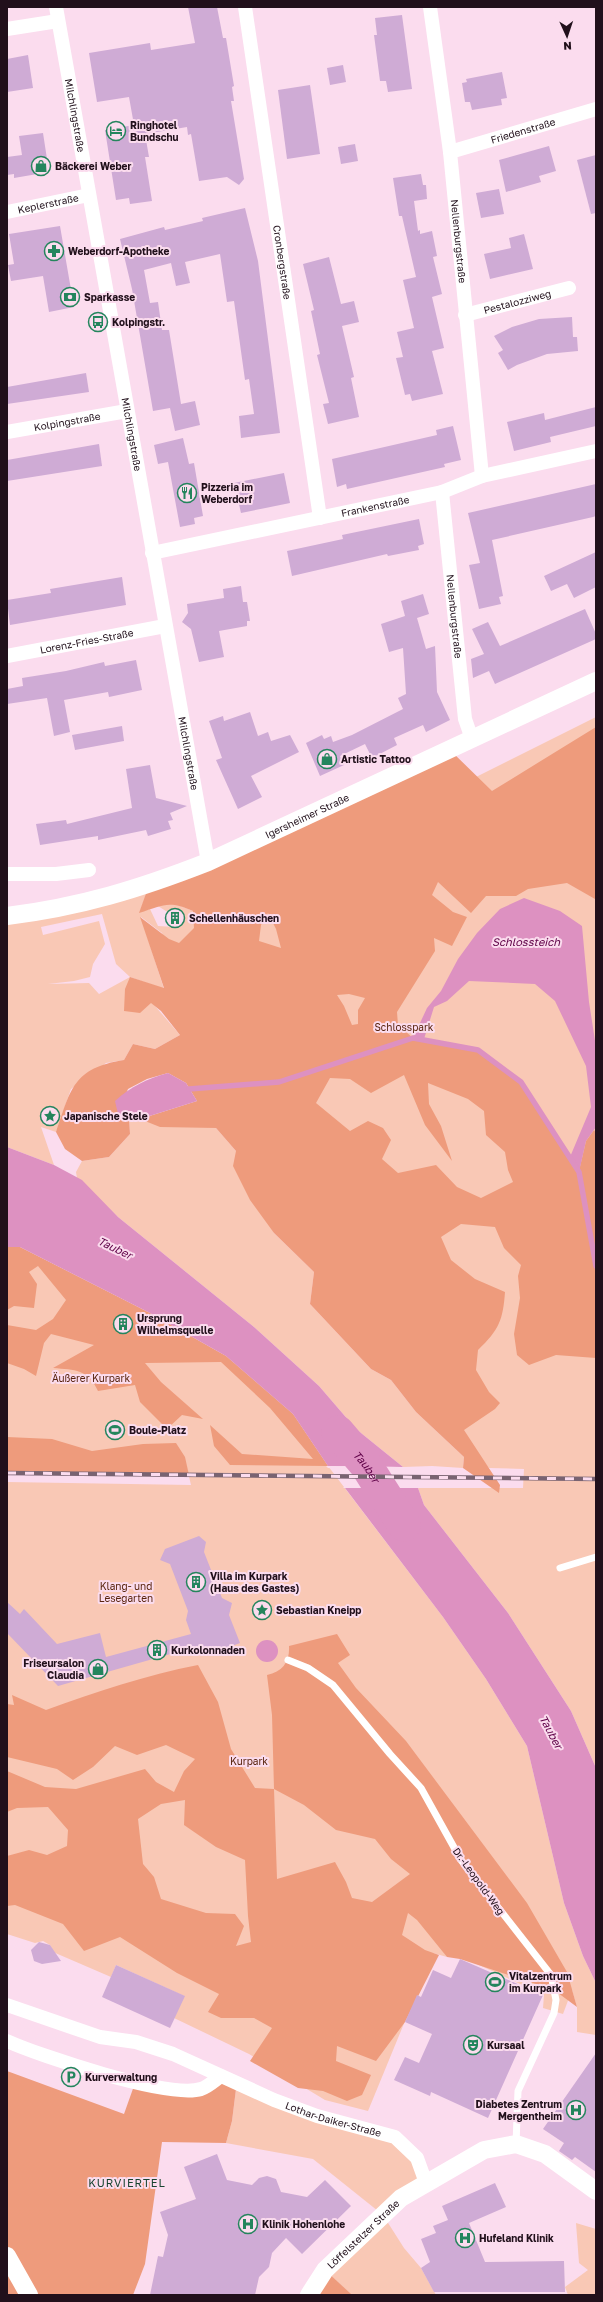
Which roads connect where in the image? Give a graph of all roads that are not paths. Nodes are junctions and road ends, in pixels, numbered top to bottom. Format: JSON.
{"nodes":[{"id":1,"x":245,"y":7,"type":"edge"},
{"id":2,"x":430,"y":7,"type":"edge"},
{"id":3,"x":57,"y":14,"type":"edge"},
{"id":4,"x":7,"y":29,"type":"edge"},
{"id":5,"x":596,"y":109,"type":"edge"},
{"id":6,"x":450,"y":152,"type":"junction"},
{"id":7,"x":89,"y":195,"type":"junction"},
{"id":8,"x":7,"y":212,"type":"edge"},
{"id":9,"x":569,"y":288,"type":"dead end"},
{"id":10,"x":465,"y":314,"type":"junction"},
{"id":11,"x":127,"y":411,"type":"junction"},
{"id":12,"x":7,"y":432,"type":"edge"},
{"id":13,"x":596,"y":451,"type":"edge"},
{"id":14,"x":482,"y":476,"type":"junction"},
{"id":15,"x":442,"y":492,"type":"junction"},
{"id":16,"x":320,"y":518,"type":"junction"},
{"id":17,"x":152,"y":553,"type":"junction"},
{"id":18,"x":165,"y":626,"type":"junction"},
{"id":19,"x":7,"y":656,"type":"edge"},
{"id":20,"x":596,"y":681,"type":"edge"},
{"id":21,"x":472,"y":739,"type":"junction"},
{"id":22,"x":208,"y":862,"type":"junction"},
{"id":23,"x":89,"y":870,"type":"dead end"},
{"id":24,"x":7,"y":874,"type":"edge"},
{"id":25,"x":7,"y":916,"type":"edge"},
{"id":26,"x":596,"y":1557,"type":"edge"},
{"id":27,"x":560,"y":1568,"type":"dead end"},
{"id":28,"x":288,"y":1660,"type":"dead end"},
{"id":29,"x":7,"y":2005,"type":"edge"},
{"id":30,"x":7,"y":2041,"type":"edge"},
{"id":31,"x":222,"y":2076,"type":"junction"},
{"id":32,"x":516,"y":2144,"type":"junction"},
{"id":33,"x":426,"y":2183,"type":"junction"},
{"id":34,"x":596,"y":2191,"type":"edge"},
{"id":35,"x":7,"y":2256,"type":"edge"},
{"id":36,"x":29,"y":2295,"type":"edge"},
{"id":37,"x":309,"y":2295,"type":"edge"}],
"edges":[{"from":1,"to":16,"type":"street","name":"Cronbergstraße"},
{"from":2,"to":6,"type":"street","name":"Nellenburgstraße"},
{"from":3,"to":4,"type":"street"},
{"from":3,"to":7,"type":"street","name":"Milchlingstraße"},
{"from":5,"to":6,"type":"street","name":"Friedenstraße"},
{"from":6,"to":10,"type":"street","name":"Nellenburgstraße"},
{"from":7,"to":8,"type":"street","name":"Keplerstraße"},
{"from":7,"to":11,"type":"street","name":"Milchlingstraße"},
{"from":9,"to":10,"type":"street","name":"Pestalozziweg"},
{"from":10,"to":14,"type":"street","name":"Nellenburgstraße"},
{"from":11,"to":12,"type":"street","name":"Kolpingstraße"},
{"from":11,"to":17,"type":"street","name":"Milchlingstraße"},
{"from":13,"to":14,"type":"street","name":"Frankenstraße"},
{"from":14,"to":15,"type":"street","name":"Frankenstraße"},
{"from":15,"to":16,"type":"street","name":"Frankenstraße"},
{"from":15,"to":21,"type":"street","name":"Nellenburgstraße"},
{"from":16,"to":17,"type":"street","name":"Frankenstraße"},
{"from":17,"to":18,"type":"street","name":"Milchlingstraße"},
{"from":18,"to":19,"type":"street","name":"Lorenz-Fries-Straße"},
{"from":18,"to":22,"type":"street","name":"Milchlingstraße"},
{"from":20,"to":21,"type":"street","name":"Igersheimer Straße"},
{"from":21,"to":22,"type":"street","name":"Igersheimer Straße"},
{"from":22,"to":25,"type":"street","name":"Igersheimer Straße"},
{"from":23,"to":24,"type":"street"},
{"from":26,"to":27,"type":"lane"},
{"from":28,"to":32,"type":"lane","name":"Dr.-Leopold-Weg"},
{"from":29,"to":31,"type":"street","name":"Lothar-Daiker-Straße"},
{"from":30,"to":31,"type":"street"},
{"from":31,"to":33,"type":"street","name":"Lothar-Daiker-Straße"},
{"from":32,"to":33,"type":"street","name":"Löffelstelzer Straße"},
{"from":32,"to":34,"type":"street"},
{"from":33,"to":37,"type":"street","name":"Löffelstelzer Straße"},
{"from":35,"to":36,"type":"street"}]}
